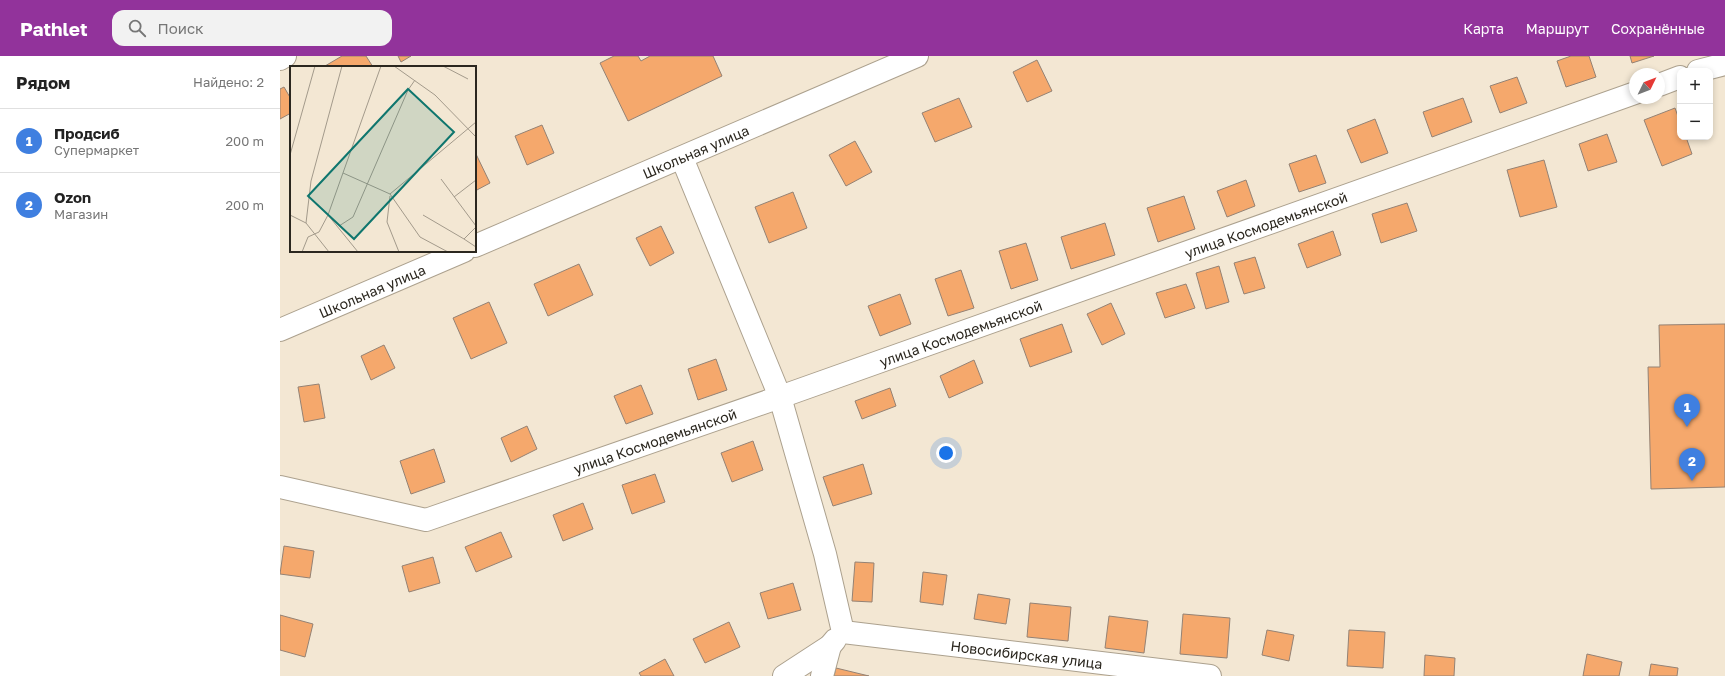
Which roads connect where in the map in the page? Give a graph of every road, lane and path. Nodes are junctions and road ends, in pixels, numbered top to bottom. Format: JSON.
{"nodes":[{"id":1,"x":285,"y":56,"type":"edge"},
{"id":2,"x":917,"y":56,"type":"edge"},
{"id":3,"x":280,"y":59,"type":"edge"},
{"id":4,"x":1725,"y":64,"type":"edge"},
{"id":5,"x":1710,"y":68,"type":"edge"},
{"id":6,"x":1677,"y":79,"type":"edge"},
{"id":7,"x":1665,"y":83,"type":"edge"},
{"id":8,"x":1629,"y":96,"type":"edge"},
{"id":9,"x":682,"y":158,"type":"junction"},
{"id":10,"x":476,"y":246,"type":"edge"},
{"id":11,"x":462,"y":252,"type":"edge"},
{"id":12,"x":280,"y":330,"type":"edge"},
{"id":13,"x":780,"y":397,"type":"junction"},
{"id":14,"x":280,"y":487,"type":"edge"},
{"id":15,"x":837,"y":639,"type":"junction"},
{"id":16,"x":784,"y":676,"type":"edge"},
{"id":17,"x":822,"y":676,"type":"edge"},
{"id":18,"x":1210,"y":676,"type":"edge"}],
"edges":[{"from":1,"to":3,"type":"street"},
{"from":2,"to":9,"type":"street","name":"Школьная улица"},
{"from":4,"to":5,"type":"street"},
{"from":6,"to":7,"type":"street"},
{"from":8,"to":13,"type":"street","name":"улица Космодемьянской"},
{"from":9,"to":10,"type":"street","name":"Школьная улица"},
{"from":9,"to":13,"type":"street"},
{"from":11,"to":12,"type":"street","name":"Школьная улица"},
{"from":13,"to":14,"type":"street","name":"улица Космодемьянской"},
{"from":13,"to":15,"type":"street"},
{"from":15,"to":16,"type":"street"},
{"from":15,"to":17,"type":"street"},
{"from":15,"to":18,"type":"street","name":"Новосибирская улица"}]}
